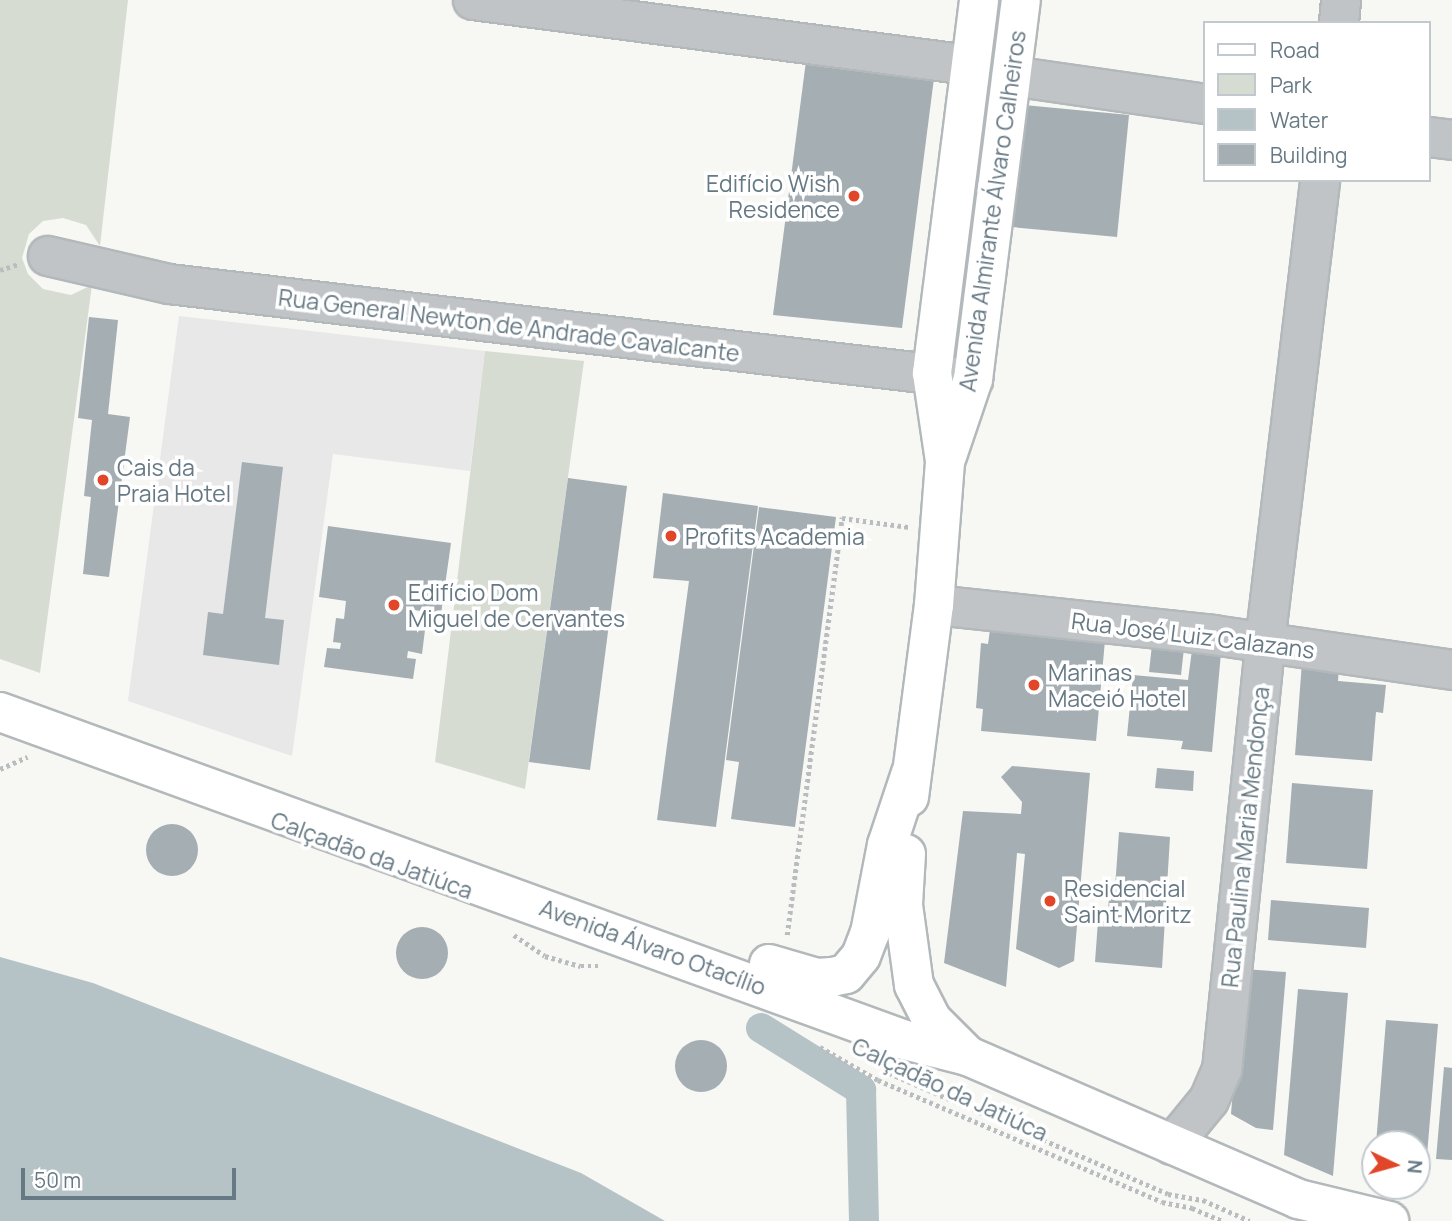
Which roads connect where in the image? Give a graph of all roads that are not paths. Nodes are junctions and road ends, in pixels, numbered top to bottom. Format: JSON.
{"nodes":[{"id":1,"x":473,"y":0,"type":"edge"},
{"id":2,"x":979,"y":0,"type":"edge"},
{"id":3,"x":1021,"y":0,"type":"edge"},
{"id":4,"x":1341,"y":0,"type":"edge"},
{"id":5,"x":1339,"y":21,"type":"edge"},
{"id":6,"x":970,"y":65,"type":"junction"},
{"id":7,"x":1011,"y":76,"type":"junction"},
{"id":8,"x":1204,"y":104,"type":"edge"},
{"id":9,"x":1431,"y":137,"type":"edge"},
{"id":10,"x":1452,"y":140,"type":"edge"},
{"id":11,"x":1320,"y":182,"type":"edge"},
{"id":12,"x":48,"y":256,"type":"dead end"},
{"id":13,"x":932,"y":373,"type":"junction"},
{"id":14,"x":973,"y":379,"type":"junction"},
{"id":15,"x":945,"y":461,"type":"junction"},
{"id":16,"x":934,"y":605,"type":"junction"},
{"id":17,"x":1265,"y":643,"type":"junction"},
{"id":18,"x":1452,"y":670,"type":"edge"},
{"id":19,"x":0,"y":687,"type":"edge"},
{"id":20,"x":0,"y":712,"type":"edge"},
{"id":21,"x":911,"y":773,"type":"junction"},
{"id":22,"x":846,"y":974,"type":"joint"},
{"id":23,"x":968,"y":1056,"type":"junction"},
{"id":24,"x":1172,"y":1145,"type":"junction"},
{"id":25,"x":1309,"y":1210,"type":"edge"},
{"id":26,"x":1389,"y":1221,"type":"edge"}],
"edges":[{"from":1,"to":6,"type":"street"},
{"from":2,"to":6,"type":"main road","name":"Avenida Almirante Álvaro Calheiros"},
{"from":3,"to":7,"type":"main road","name":"Avenida Almirante Álvaro Calheiros"},
{"from":4,"to":5,"type":"street"},
{"from":6,"to":13,"type":"main road","name":"Avenida Almirante Álvaro Calheiros"},
{"from":7,"to":8,"type":"street"},
{"from":7,"to":14,"type":"main road","name":"Avenida Almirante Álvaro Calheiros"},
{"from":9,"to":10,"type":"street"},
{"from":11,"to":17,"type":"street","name":"Rua Paulina Maria Mendonça"},
{"from":12,"to":13,"type":"street","name":"Rua General Newton de Andrade Cavalcante"},
{"from":13,"to":14,"type":"street","name":"Rua General Newton de Andrade Cavalcante"},
{"from":13,"to":15,"type":"main road","name":"Avenida Almirante Álvaro Calheiros"},
{"from":14,"to":15,"type":"main road","name":"Avenida Almirante Álvaro Calheiros"},
{"from":15,"to":16,"type":"main road","name":"Avenida Almirante Álvaro Calheiros"},
{"from":16,"to":17,"type":"street","name":"Rua José Luiz Calazans"},
{"from":16,"to":21,"type":"main road","name":"Avenida Almirante Álvaro Calheiros"},
{"from":17,"to":18,"type":"street","name":"Rua José Luiz Calazans"},
{"from":17,"to":24,"type":"street","name":"Rua Paulina Maria Mendonça"},
{"from":19,"to":22,"type":"main road","name":"Avenida Álvaro Otacílio"},
{"from":20,"to":23,"type":"main road","name":"Avenida Álvaro Otacílio"},
{"from":21,"to":22,"type":"main road","name":"Avenida Almirante Álvaro Calheiros"},
{"from":21,"to":23,"type":"main road","name":"Avenida Almirante Álvaro Calheiros"},
{"from":23,"to":24,"type":"main road","name":"Avenida Álvaro Otacílio"},
{"from":24,"to":25,"type":"main road","name":"Avenida Álvaro Otacílio"},
{"from":25,"to":26,"type":"main road","name":"Avenida Álvaro Otacílio"}]}
